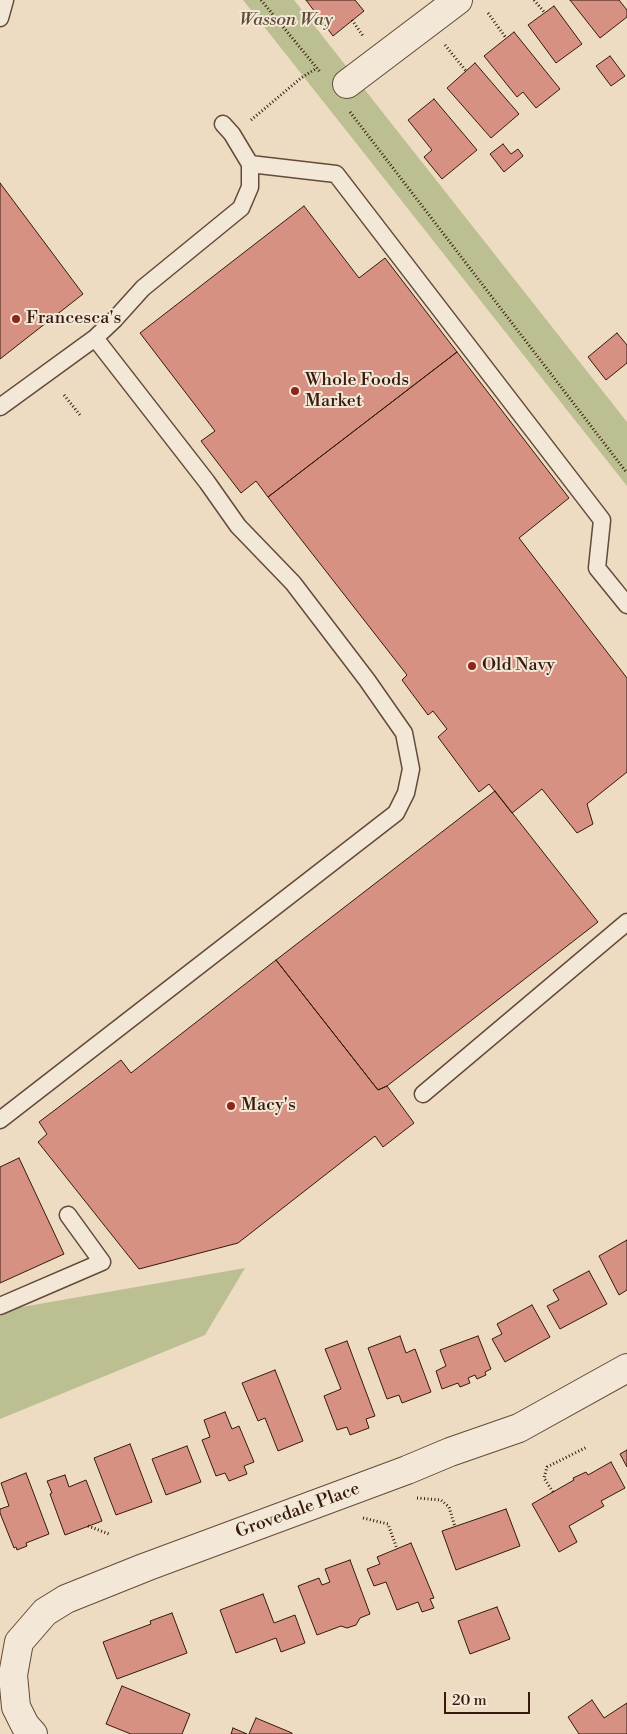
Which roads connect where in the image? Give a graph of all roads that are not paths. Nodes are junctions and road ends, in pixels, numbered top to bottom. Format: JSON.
{"nodes":[{"id":1,"x":5,"y":0,"type":"edge"},
{"id":2,"x":458,"y":0,"type":"edge"},
{"id":3,"x":0,"y":18,"type":"edge"},
{"id":4,"x":339,"y":89,"type":"road end"},
{"id":5,"x":223,"y":124,"type":"dead end"},
{"id":6,"x":250,"y":164,"type":"junction"},
{"id":7,"x":94,"y":338,"type":"junction"},
{"id":8,"x":0,"y":407,"type":"edge"},
{"id":9,"x":627,"y":605,"type":"edge"},
{"id":10,"x":627,"y":922,"type":"edge"},
{"id":11,"x":423,"y":1094,"type":"dead end"},
{"id":12,"x":0,"y":1120,"type":"edge"},
{"id":13,"x":68,"y":1215,"type":"dead end"},
{"id":14,"x":0,"y":1306,"type":"edge"},
{"id":15,"x":627,"y":1368,"type":"edge"},
{"id":16,"x":33,"y":1734,"type":"edge"}],
"edges":[{"from":1,"to":3,"type":"lane"},
{"from":2,"to":4,"type":"street"},
{"from":5,"to":6,"type":"lane"},
{"from":6,"to":7,"type":"lane"},
{"from":6,"to":9,"type":"lane"},
{"from":7,"to":8,"type":"lane"},
{"from":7,"to":12,"type":"lane"},
{"from":10,"to":11,"type":"lane"},
{"from":13,"to":14,"type":"lane"},
{"from":15,"to":16,"type":"street","name":"Grovedale Place"}]}
